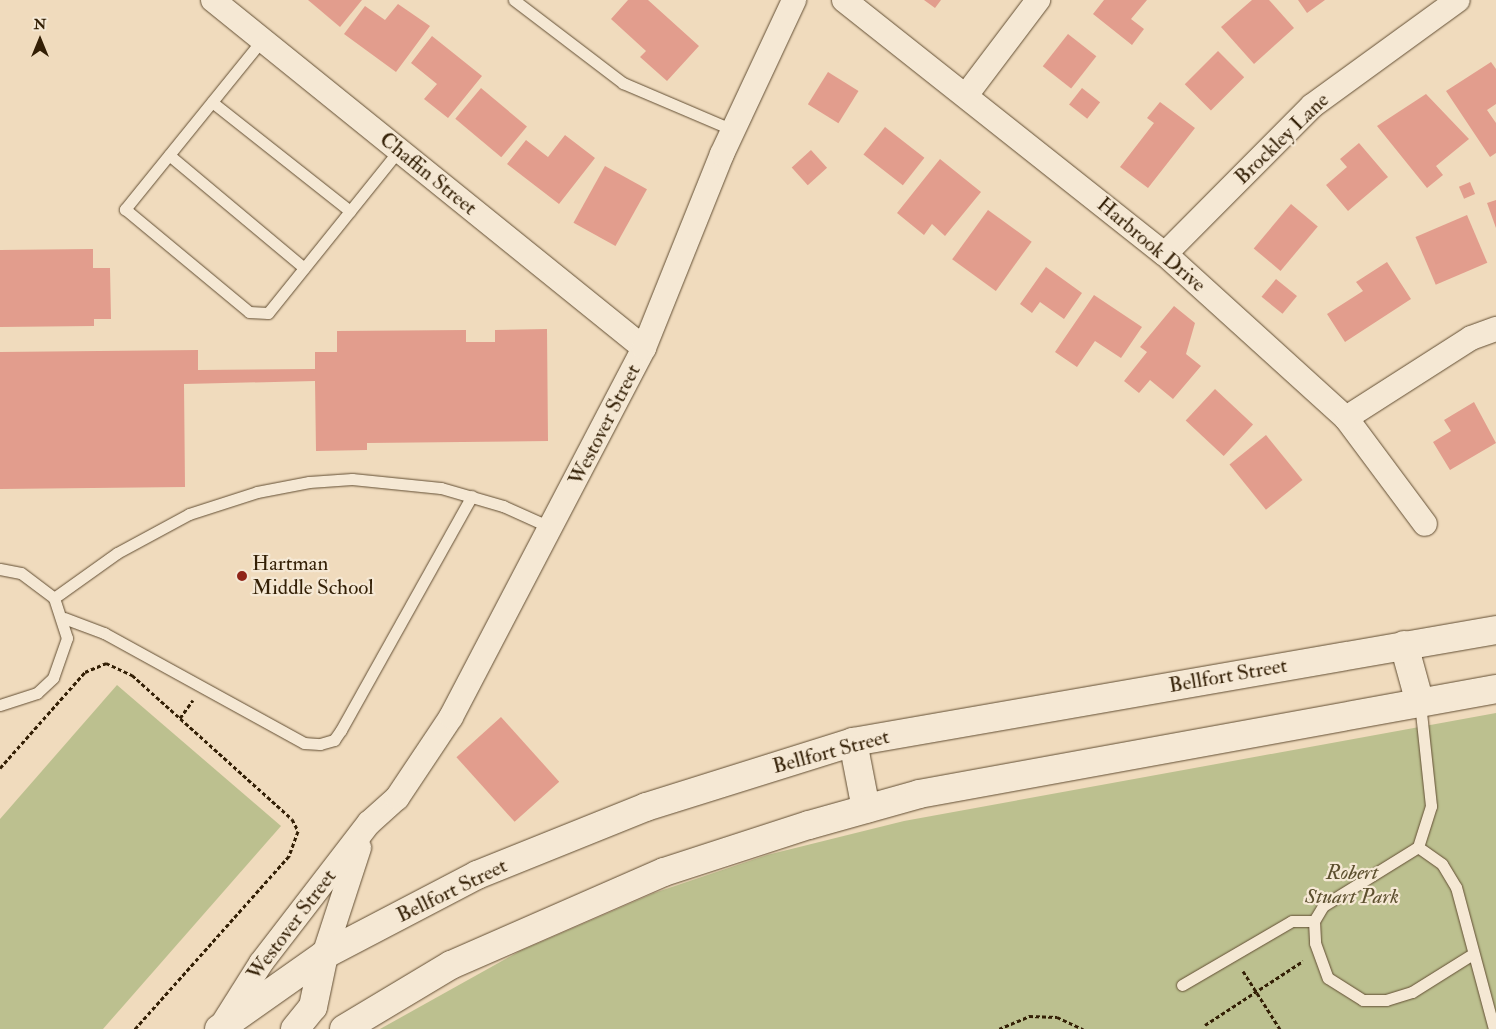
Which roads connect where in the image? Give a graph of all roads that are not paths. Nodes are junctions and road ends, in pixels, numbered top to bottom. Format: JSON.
{"nodes":[{"id":1,"x":213,"y":0,"type":"edge"},
{"id":2,"x":514,"y":0,"type":"edge"},
{"id":3,"x":794,"y":0,"type":"edge"},
{"id":4,"x":844,"y":0,"type":"edge"},
{"id":5,"x":1038,"y":0,"type":"edge"},
{"id":6,"x":1458,"y":0,"type":"edge"},
{"id":7,"x":262,"y":40,"type":"junction"},
{"id":8,"x":967,"y":94,"type":"junction"},
{"id":9,"x":212,"y":102,"type":"junction"},
{"id":10,"x":733,"y":130,"type":"junction"},
{"id":11,"x":399,"y":150,"type":"junction"},
{"id":12,"x":169,"y":155,"type":"junction"},
{"id":13,"x":350,"y":211,"type":"junction"},
{"id":14,"x":1165,"y":254,"type":"junction"},
{"id":15,"x":304,"y":268,"type":"junction"},
{"id":16,"x":1496,"y":329,"type":"edge"},
{"id":17,"x":644,"y":348,"type":"junction"},
{"id":18,"x":1346,"y":418,"type":"junction"},
{"id":19,"x":472,"y":496,"type":"junction"},
{"id":20,"x":1425,"y":524,"type":"dead end"},
{"id":21,"x":552,"y":528,"type":"junction"},
{"id":22,"x":0,"y":569,"type":"edge"},
{"id":23,"x":54,"y":598,"type":"junction"},
{"id":24,"x":64,"y":618,"type":"junction"},
{"id":25,"x":1496,"y":630,"type":"edge"},
{"id":26,"x":1404,"y":645,"type":"junction"},
{"id":27,"x":1496,"y":689,"type":"edge"},
{"id":28,"x":1420,"y":703,"type":"junction"},
{"id":29,"x":0,"y":705,"type":"edge"},
{"id":30,"x":853,"y":742,"type":"junction"},
{"id":31,"x":866,"y":809,"type":"junction"},
{"id":32,"x":369,"y":824,"type":"junction"},
{"id":33,"x":1418,"y":847,"type":"junction"},
{"id":34,"x":1314,"y":921,"type":"junction"},
{"id":35,"x":324,"y":955,"type":"junction"},
{"id":36,"x":1471,"y":955,"type":"junction"},
{"id":37,"x":1182,"y":985,"type":"dead end"},
{"id":38,"x":219,"y":1029,"type":"edge"},
{"id":39,"x":295,"y":1029,"type":"edge"},
{"id":40,"x":344,"y":1029,"type":"edge"},
{"id":41,"x":1494,"y":1029,"type":"edge"}],
"edges":[{"from":1,"to":7,"type":"street","name":"Chaffin Street"},
{"from":2,"to":10,"type":"lane"},
{"from":3,"to":10,"type":"street","name":"Westover Street"},
{"from":4,"to":8,"type":"street","name":"Harbrook Drive"},
{"from":5,"to":8,"type":"street"},
{"from":6,"to":14,"type":"street","name":"Brockley Lane"},
{"from":7,"to":9,"type":"lane"},
{"from":7,"to":11,"type":"street","name":"Chaffin Street"},
{"from":8,"to":14,"type":"street","name":"Harbrook Drive"},
{"from":9,"to":12,"type":"lane"},
{"from":9,"to":13,"type":"lane"},
{"from":10,"to":17,"type":"street","name":"Westover Street"},
{"from":11,"to":13,"type":"lane"},
{"from":11,"to":17,"type":"street","name":"Chaffin Street"},
{"from":12,"to":15,"type":"lane"},
{"from":12,"to":15,"type":"lane"},
{"from":13,"to":15,"type":"lane"},
{"from":14,"to":18,"type":"street","name":"Harbrook Drive"},
{"from":16,"to":18,"type":"street"},
{"from":17,"to":21,"type":"street","name":"Westover Street"},
{"from":18,"to":20,"type":"street","name":"Harbrook Drive"},
{"from":19,"to":21,"type":"lane"},
{"from":19,"to":23,"type":"lane"},
{"from":19,"to":24,"type":"lane"},
{"from":21,"to":32,"type":"street","name":"Westover Street"},
{"from":22,"to":23,"type":"lane"},
{"from":23,"to":24,"type":"lane"},
{"from":24,"to":29,"type":"lane"},
{"from":25,"to":26,"type":"main road","name":"Bellfort Street"},
{"from":26,"to":28,"type":"main road"},
{"from":26,"to":30,"type":"main road","name":"Bellfort Street"},
{"from":27,"to":28,"type":"main road"},
{"from":28,"to":31,"type":"main road"},
{"from":28,"to":33,"type":"lane"},
{"from":30,"to":31,"type":"main road"},
{"from":30,"to":35,"type":"main road","name":"Bellfort Street"},
{"from":31,"to":40,"type":"main road"},
{"from":32,"to":35,"type":"street","name":"Westover Street"},
{"from":32,"to":38,"type":"street","name":"Westover Street"},
{"from":33,"to":34,"type":"lane"},
{"from":33,"to":36,"type":"lane"},
{"from":34,"to":36,"type":"lane"},
{"from":34,"to":37,"type":"lane"},
{"from":35,"to":38,"type":"main road","name":"Bellfort Street"},
{"from":35,"to":39,"type":"main road"},
{"from":36,"to":41,"type":"lane"}]}
